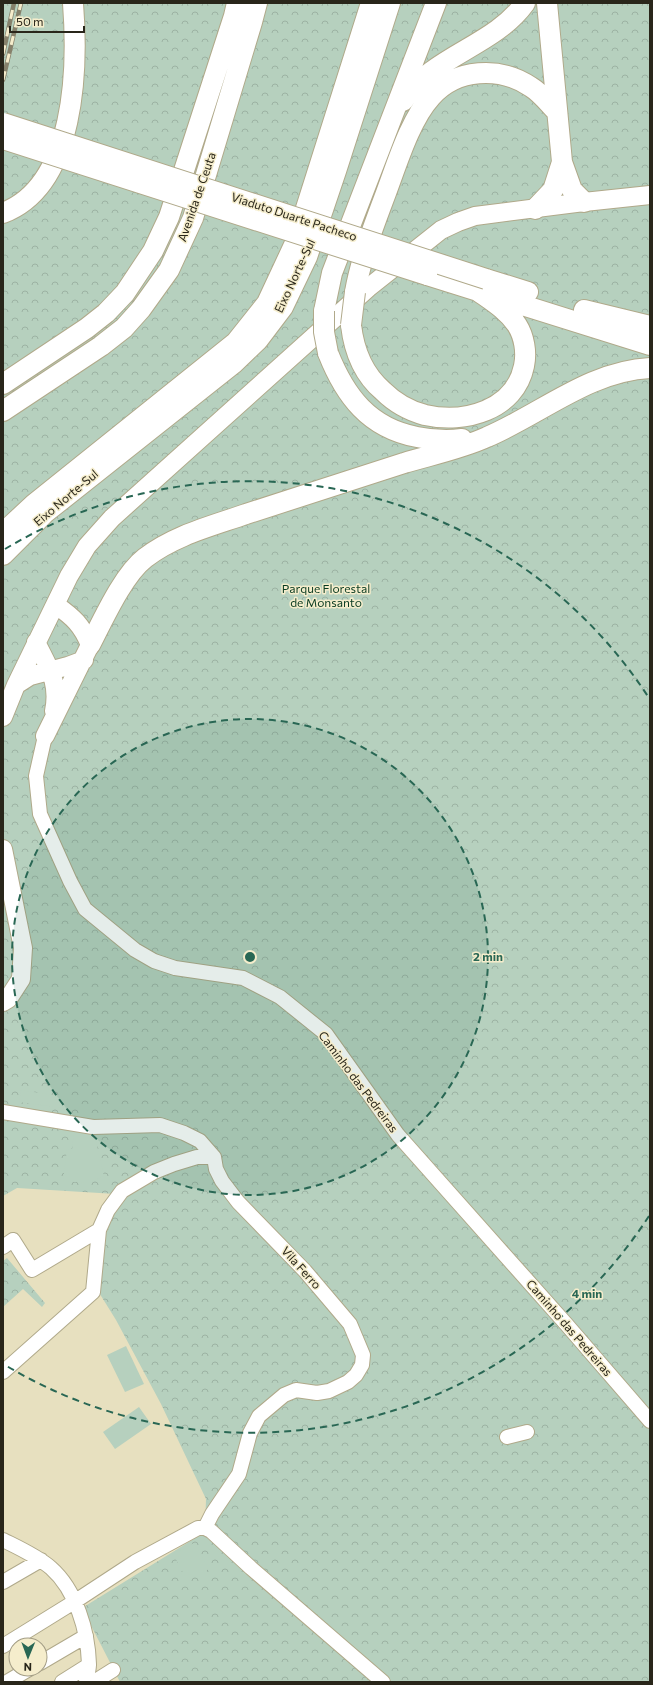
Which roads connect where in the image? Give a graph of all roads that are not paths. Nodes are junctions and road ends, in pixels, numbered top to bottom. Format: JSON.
{"nodes":[{"id":1,"x":73,"y":3,"type":"edge"},
{"id":2,"x":237,"y":3,"type":"edge"},
{"id":3,"x":257,"y":3,"type":"edge"},
{"id":4,"x":371,"y":3,"type":"edge"},
{"id":5,"x":390,"y":3,"type":"edge"},
{"id":6,"x":436,"y":3,"type":"edge"},
{"id":7,"x":525,"y":3,"type":"edge"},
{"id":8,"x":547,"y":3,"type":"edge"},
{"id":9,"x":559,"y":3,"type":"edge"},
{"id":10,"x":552,"y":54,"type":"junction"},
{"id":11,"x":557,"y":112,"type":"junction"},
{"id":12,"x":3,"y":123,"type":"edge"},
{"id":13,"x":389,"y":123,"type":"junction"},
{"id":14,"x":3,"y":139,"type":"edge"},
{"id":15,"x":562,"y":162,"type":"junction"},
{"id":16,"x":650,"y":195,"type":"edge"},
{"id":17,"x":584,"y":202,"type":"junction"},
{"id":18,"x":535,"y":209,"type":"junction"},
{"id":19,"x":3,"y":213,"type":"edge"},
{"id":20,"x":476,"y":286,"type":"junction"},
{"id":21,"x":584,"y":310,"type":"junction"},
{"id":22,"x":650,"y":326,"type":"edge"},
{"id":23,"x":87,"y":328,"type":"junction"},
{"id":24,"x":650,"y":331,"type":"edge"},
{"id":25,"x":650,"y":345,"type":"edge"},
{"id":26,"x":101,"y":346,"type":"junction"},
{"id":27,"x":650,"y":368,"type":"edge"},
{"id":28,"x":3,"y":384,"type":"edge"},
{"id":29,"x":3,"y":411,"type":"edge"},
{"id":30,"x":520,"y":420,"type":"junction"},
{"id":31,"x":5,"y":549,"type":"edge"},
{"id":32,"x":56,"y":605,"type":"junction"},
{"id":33,"x":36,"y":642,"type":"junction"},
{"id":34,"x":87,"y":652,"type":"junction"},
{"id":35,"x":50,"y":671,"type":"junction"},
{"id":36,"x":16,"y":685,"type":"junction"},
{"id":37,"x":3,"y":717,"type":"edge"},
{"id":38,"x":45,"y":736,"type":"junction"},
{"id":39,"x":3,"y":849,"type":"edge"},
{"id":40,"x":3,"y":1002,"type":"edge"},
{"id":41,"x":3,"y":1112,"type":"edge"},
{"id":42,"x":214,"y":1157,"type":"junction"},
{"id":43,"x":99,"y":1230,"type":"junction"},
{"id":44,"x":3,"y":1246,"type":"edge"},
{"id":45,"x":3,"y":1372,"type":"edge"},
{"id":46,"x":650,"y":1422,"type":"edge"},
{"id":47,"x":527,"y":1432,"type":"dead end"},
{"id":48,"x":507,"y":1437,"type":"dead end"},
{"id":49,"x":205,"y":1528,"type":"junction"},
{"id":50,"x":4,"y":1542,"type":"edge"},
{"id":51,"x":41,"y":1560,"type":"junction"},
{"id":52,"x":3,"y":1582,"type":"edge"},
{"id":53,"x":74,"y":1602,"type":"junction"},
{"id":54,"x":86,"y":1636,"type":"junction"},
{"id":55,"x":3,"y":1646,"type":"edge"},
{"id":56,"x":48,"y":1658,"type":"edge"},
{"id":57,"x":89,"y":1665,"type":"junction"},
{"id":58,"x":113,"y":1670,"type":"dead end"},
{"id":59,"x":62,"y":1682,"type":"edge"},
{"id":60,"x":86,"y":1682,"type":"edge"},
{"id":61,"x":94,"y":1682,"type":"edge"},
{"id":62,"x":383,"y":1682,"type":"edge"}],
"edges":[{"from":1,"to":19,"type":"highway"},
{"from":2,"to":23,"type":"highway","name":"Avenida de Ceuta"},
{"from":3,"to":26,"type":"highway","name":"Avenida de Ceuta"},
{"from":4,"to":31,"type":"highway","name":"Eixo Norte-Sul"},
{"from":5,"to":31,"type":"highway","name":"Eixo Norte-Sul"},
{"from":6,"to":13,"type":"highway"},
{"from":7,"to":13,"type":"highway"},
{"from":8,"to":10,"type":"highway"},
{"from":9,"to":10,"type":"highway"},
{"from":10,"to":11,"type":"highway"},
{"from":11,"to":15,"type":"highway"},
{"from":11,"to":20,"type":"highway","bridge":true},
{"from":12,"to":20,"type":"highway","name":"Viaduto Duarte Pacheco","bridge":true},
{"from":13,"to":30,"type":"highway","bridge":true},
{"from":14,"to":20,"type":"highway","name":"Viaduto Duarte Pacheco","bridge":true},
{"from":15,"to":17,"type":"highway"},
{"from":15,"to":18,"type":"highway"},
{"from":16,"to":17,"type":"main road"},
{"from":17,"to":18,"type":"main road"},
{"from":18,"to":32,"type":"main road"},
{"from":20,"to":21,"type":"highway","name":"Viaduto Duarte Pacheco"},
{"from":20,"to":25,"type":"highway","name":"Viaduto Duarte Pacheco"},
{"from":21,"to":22,"type":"highway"},
{"from":21,"to":24,"type":"highway"},
{"from":23,"to":26,"type":"highway"},
{"from":23,"to":28,"type":"highway","name":"Avenida de Ceuta"},
{"from":26,"to":29,"type":"highway","name":"Avenida de Ceuta"},
{"from":27,"to":30,"type":"highway"},
{"from":30,"to":34,"type":"highway"},
{"from":32,"to":33,"type":"main road"},
{"from":32,"to":34,"type":"main road"},
{"from":33,"to":35,"type":"main road"},
{"from":33,"to":36,"type":"main road"},
{"from":34,"to":35,"type":"main road"},
{"from":34,"to":38,"type":"main road"},
{"from":35,"to":36,"type":"main road"},
{"from":35,"to":38,"type":"main road"},
{"from":36,"to":37,"type":"main road"},
{"from":38,"to":46,"type":"street","name":"Caminho das Pedreiras"},
{"from":39,"to":40,"type":"main road"},
{"from":41,"to":42,"type":"street","name":"Vila Ferro"},
{"from":42,"to":43,"type":"street"},
{"from":42,"to":49,"type":"street","name":"Vila Ferro"},
{"from":43,"to":44,"type":"street"},
{"from":43,"to":45,"type":"street"},
{"from":47,"to":48,"type":"street"},
{"from":49,"to":53,"type":"street"},
{"from":49,"to":62,"type":"street"},
{"from":50,"to":51,"type":"street"},
{"from":51,"to":52,"type":"street"},
{"from":51,"to":53,"type":"street"},
{"from":53,"to":54,"type":"street"},
{"from":53,"to":55,"type":"street"},
{"from":54,"to":56,"type":"street"},
{"from":54,"to":57,"type":"street"},
{"from":57,"to":59,"type":"street"},
{"from":57,"to":60,"type":"street"},
{"from":58,"to":61,"type":"street"}]}
